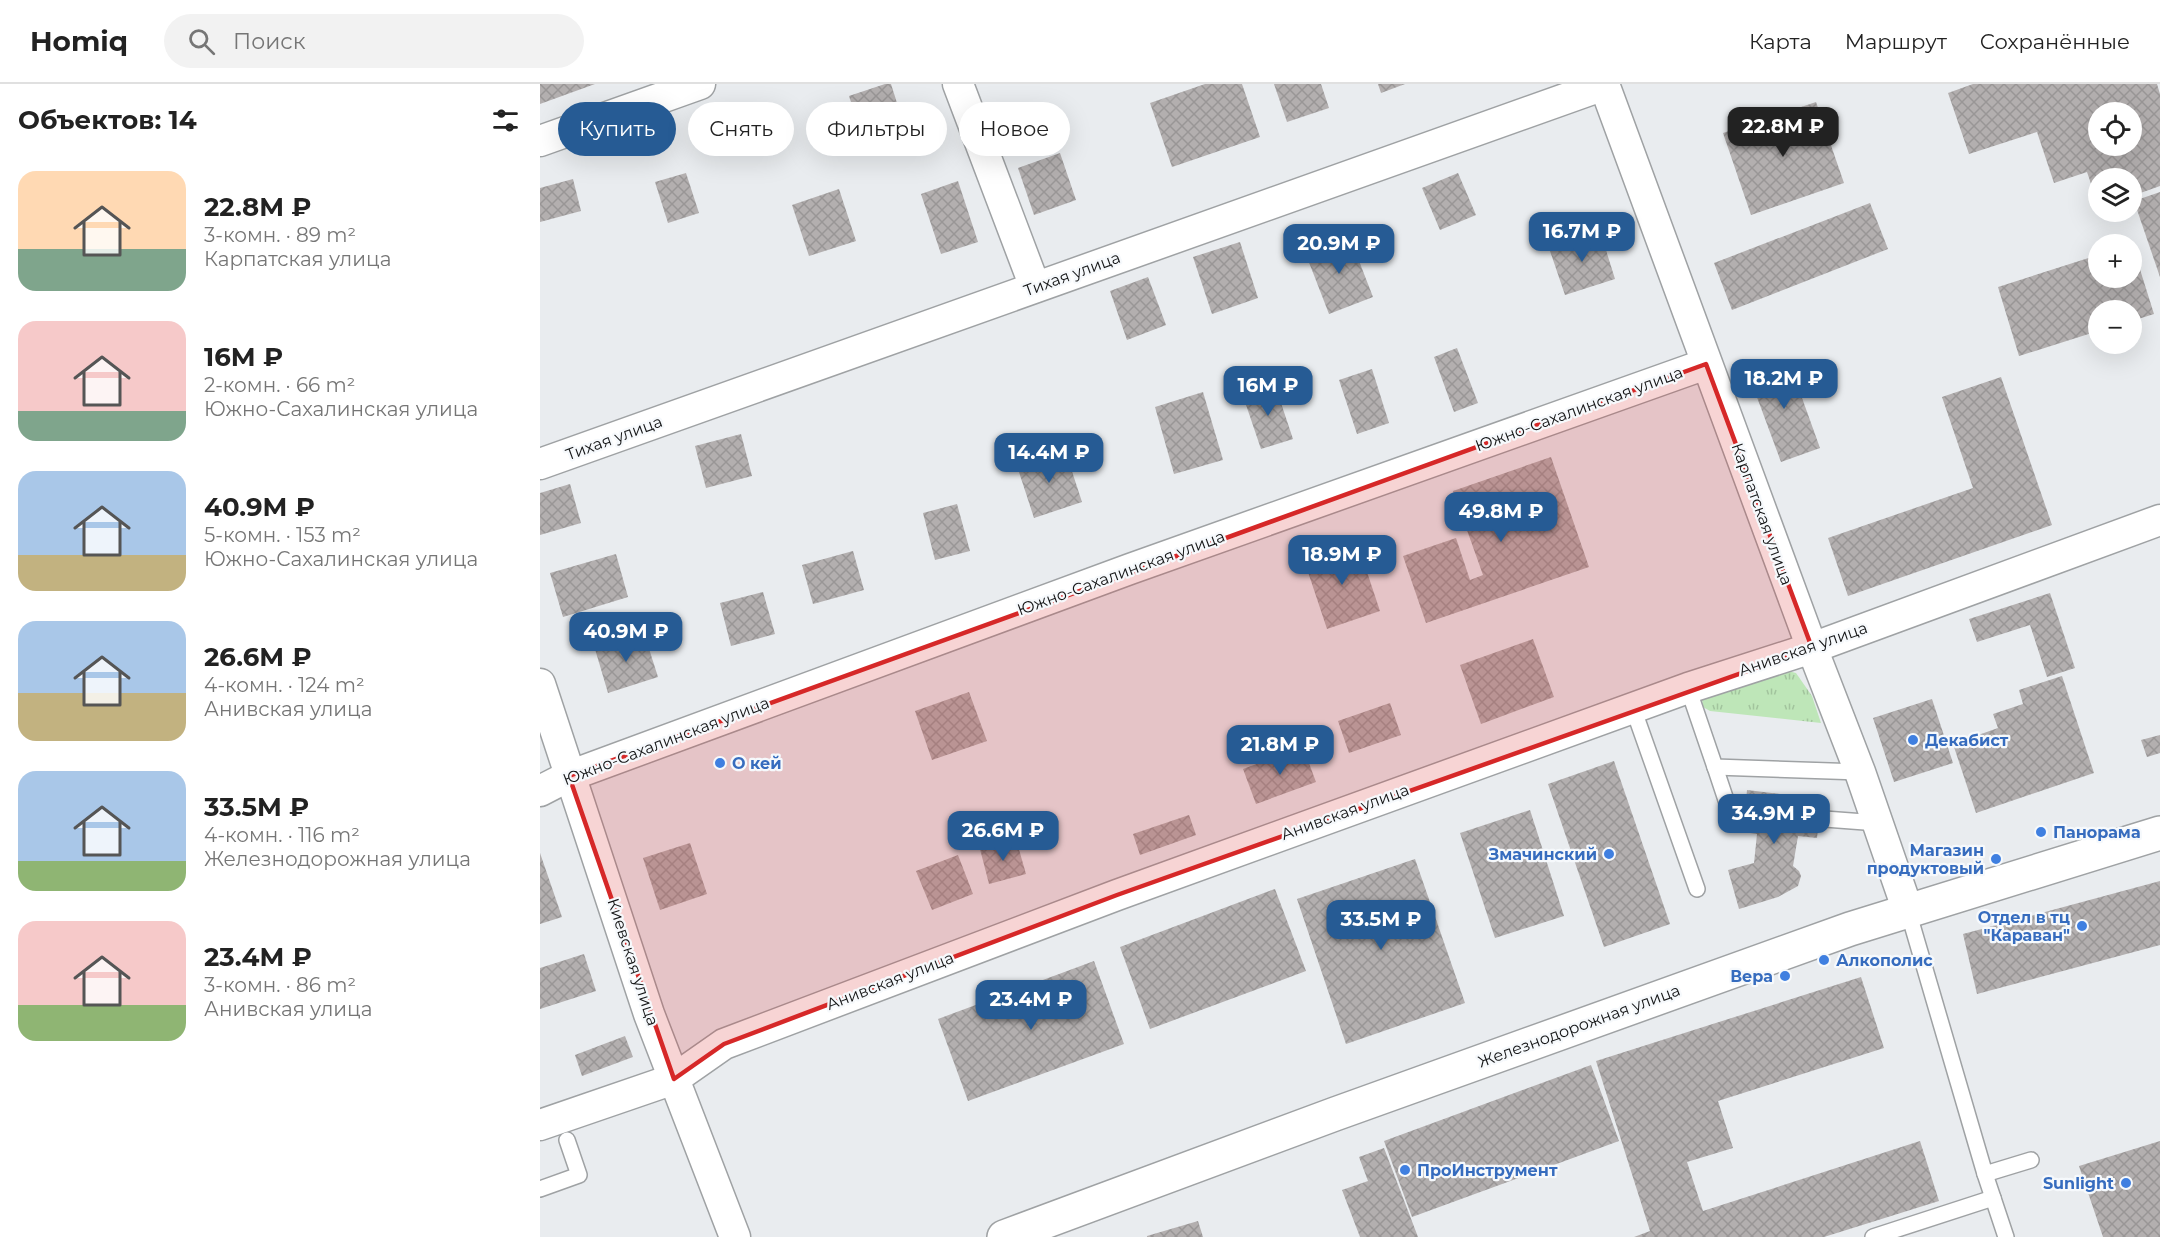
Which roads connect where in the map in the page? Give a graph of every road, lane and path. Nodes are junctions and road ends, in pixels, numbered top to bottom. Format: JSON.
{"nodes":[{"id":1,"x":700,"y":84,"type":"edge"},
{"id":2,"x":958,"y":84,"type":"edge"},
{"id":3,"x":1604,"y":84,"type":"edge"},
{"id":4,"x":540,"y":141,"type":"edge"},
{"id":5,"x":1035,"y":287,"type":"junction"},
{"id":6,"x":1706,"y":364,"type":"junction"},
{"id":7,"x":540,"y":464,"type":"edge"},
{"id":8,"x":2160,"y":520,"type":"edge"},
{"id":9,"x":1812,"y":648,"type":"junction"},
{"id":10,"x":540,"y":684,"type":"edge"},
{"id":11,"x":1688,"y":688,"type":"junction"},
{"id":12,"x":1633,"y":708,"type":"junction"},
{"id":13,"x":1715,"y":767,"type":"junction"},
{"id":14,"x":1860,"y":772,"type":"junction"},
{"id":15,"x":569,"y":776,"type":"junction"},
{"id":16,"x":540,"y":791,"type":"edge"},
{"id":17,"x":1878,"y":823,"type":"junction"},
{"id":18,"x":2160,"y":832,"type":"edge"},
{"id":19,"x":1697,"y":889,"type":"dead end"},
{"id":20,"x":1908,"y":910,"type":"junction"},
{"id":21,"x":674,"y":1079,"type":"junction"},
{"id":22,"x":540,"y":1125,"type":"edge"},
{"id":23,"x":567,"y":1140,"type":"dead end"},
{"id":24,"x":2031,"y":1160,"type":"dead end"},
{"id":25,"x":1985,"y":1174,"type":"junction"},
{"id":26,"x":540,"y":1189,"type":"edge"},
{"id":27,"x":1993,"y":1198,"type":"junction"},
{"id":28,"x":735,"y":1237,"type":"edge"},
{"id":29,"x":1004,"y":1237,"type":"edge"},
{"id":30,"x":1873,"y":1237,"type":"edge"},
{"id":31,"x":2006,"y":1237,"type":"edge"}],
"edges":[{"from":1,"to":4,"type":"street"},
{"from":2,"to":5,"type":"street"},
{"from":3,"to":5,"type":"street","name":"Тихая улица"},
{"from":3,"to":6,"type":"street","name":"Карпатская улица"},
{"from":5,"to":7,"type":"street","name":"Тихая улица"},
{"from":6,"to":9,"type":"street","name":"Карпатская улица"},
{"from":6,"to":15,"type":"street","name":"Южно-Сахалинская улица"},
{"from":8,"to":9,"type":"street","name":"Анивская улица"},
{"from":9,"to":11,"type":"street","name":"Анивская улица"},
{"from":9,"to":14,"type":"street","name":"Карпатская улица"},
{"from":10,"to":15,"type":"street","name":"Киевская улица"},
{"from":11,"to":12,"type":"street","name":"Анивская улица"},
{"from":11,"to":13,"type":"lane"},
{"from":12,"to":19,"type":"lane"},
{"from":12,"to":21,"type":"street","name":"Анивская улица"},
{"from":13,"to":14,"type":"lane"},
{"from":13,"to":17,"type":"lane"},
{"from":14,"to":17,"type":"street","name":"Карпатская улица"},
{"from":15,"to":16,"type":"street","name":"Южно-Сахалинская улица"},
{"from":15,"to":21,"type":"street","name":"Киевская улица"},
{"from":17,"to":20,"type":"street","name":"Карпатская улица"},
{"from":18,"to":20,"type":"main road","name":"Железнодорожная улица"},
{"from":20,"to":25,"type":"lane"},
{"from":20,"to":29,"type":"main road","name":"Железнодорожная улица"},
{"from":21,"to":22,"type":"street","name":"Анивская улица"},
{"from":21,"to":28,"type":"street","name":"Киевская улица"},
{"from":23,"to":26,"type":"lane"},
{"from":24,"to":25,"type":"lane"},
{"from":25,"to":27,"type":"lane"},
{"from":27,"to":30,"type":"lane"},
{"from":27,"to":31,"type":"lane"}]}
